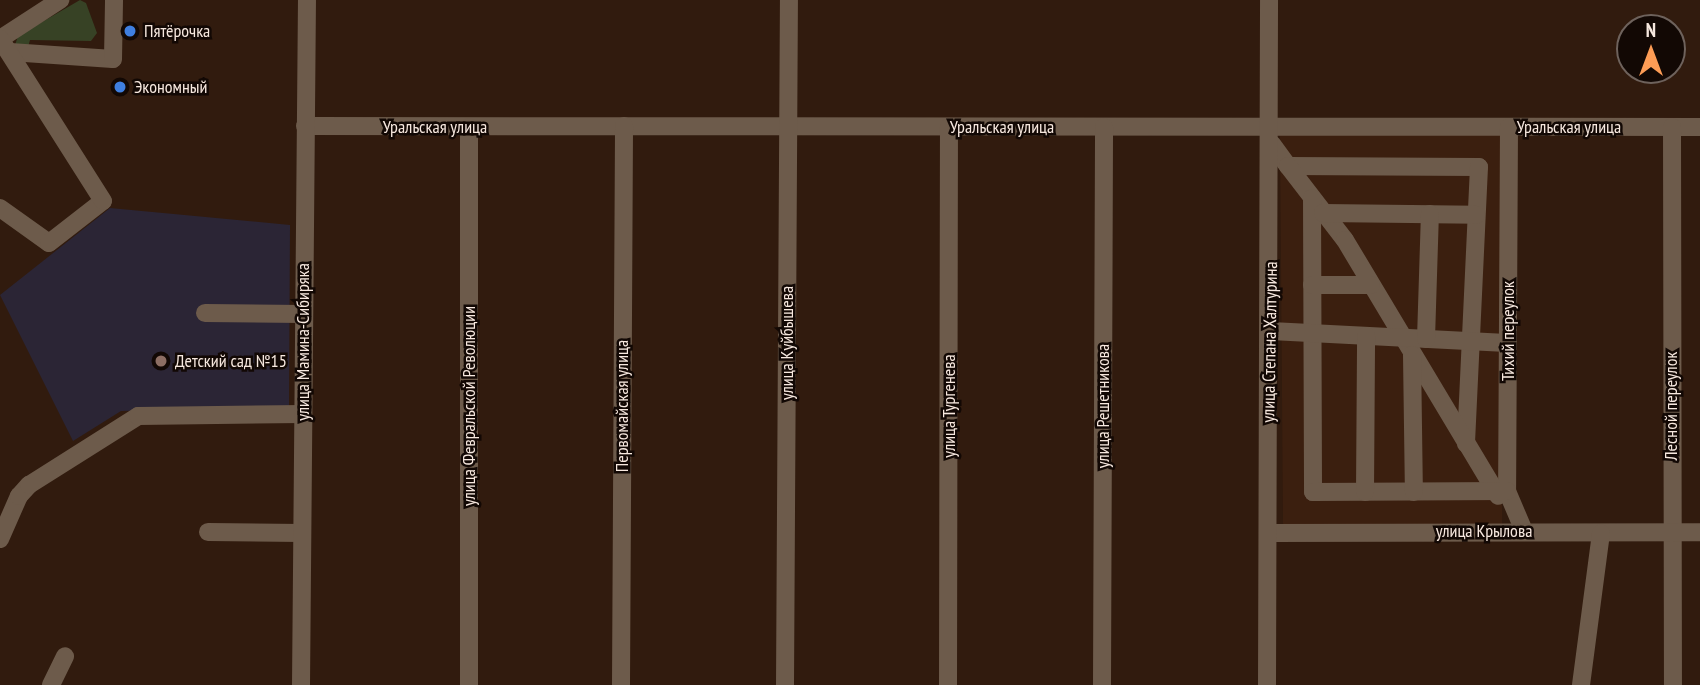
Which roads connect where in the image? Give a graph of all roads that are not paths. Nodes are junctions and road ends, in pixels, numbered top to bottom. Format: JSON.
{"nodes":[{"id":1,"x":60,"y":0,"type":"edge"},
{"id":2,"x":114,"y":0,"type":"edge"},
{"id":3,"x":307,"y":0,"type":"edge"},
{"id":4,"x":789,"y":0,"type":"edge"},
{"id":5,"x":1269,"y":0,"type":"edge"},
{"id":6,"x":36,"y":6,"type":"edge"},
{"id":7,"x":3,"y":43,"type":"edge"},
{"id":8,"x":305,"y":126,"type":"junction"},
{"id":9,"x":470,"y":127,"type":"junction"},
{"id":10,"x":624,"y":127,"type":"junction"},
{"id":11,"x":949,"y":127,"type":"junction"},
{"id":12,"x":1104,"y":127,"type":"junction"},
{"id":13,"x":1509,"y":127,"type":"junction"},
{"id":14,"x":1672,"y":127,"type":"junction"},
{"id":15,"x":1700,"y":127,"type":"edge"},
{"id":16,"x":789,"y":128,"type":"junction"},
{"id":17,"x":1272,"y":135,"type":"junction"},
{"id":18,"x":1288,"y":166,"type":"junction"},
{"id":19,"x":1312,"y":198,"type":"junction"},
{"id":20,"x":0,"y":208,"type":"edge"},
{"id":21,"x":1323,"y":213,"type":"junction"},
{"id":22,"x":1430,"y":214,"type":"junction"},
{"id":23,"x":1476,"y":215,"type":"junction"},
{"id":24,"x":1312,"y":285,"type":"junction"},
{"id":25,"x":1371,"y":285,"type":"junction"},
{"id":26,"x":205,"y":313,"type":"dead end"},
{"id":27,"x":303,"y":314,"type":"junction"},
{"id":28,"x":1271,"y":331,"type":"junction"},
{"id":29,"x":1312,"y":333,"type":"junction"},
{"id":30,"x":1366,"y":336,"type":"junction"},
{"id":31,"x":1401,"y":338,"type":"junction"},
{"id":32,"x":1426,"y":339,"type":"junction"},
{"id":33,"x":1471,"y":341,"type":"junction"},
{"id":34,"x":1507,"y":343,"type":"junction"},
{"id":35,"x":1412,"y":355,"type":"junction"},
{"id":36,"x":303,"y":414,"type":"junction"},
{"id":37,"x":1466,"y":444,"type":"junction"},
{"id":38,"x":1366,"y":492,"type":"junction"},
{"id":39,"x":1414,"y":492,"type":"junction"},
{"id":40,"x":1502,"y":496,"type":"junction"},
{"id":41,"x":1524,"y":531,"type":"junction"},
{"id":42,"x":208,"y":532,"type":"dead end"},
{"id":43,"x":1671,"y":532,"type":"junction"},
{"id":44,"x":1700,"y":532,"type":"edge"},
{"id":45,"x":302,"y":533,"type":"junction"},
{"id":46,"x":1268,"y":533,"type":"junction"},
{"id":47,"x":1601,"y":533,"type":"junction"},
{"id":48,"x":0,"y":539,"type":"edge"},
{"id":49,"x":65,"y":656,"type":"dead end"},
{"id":50,"x":51,"y":685,"type":"edge"},
{"id":51,"x":301,"y":685,"type":"edge"},
{"id":52,"x":470,"y":685,"type":"edge"},
{"id":53,"x":621,"y":685,"type":"edge"},
{"id":54,"x":785,"y":685,"type":"edge"},
{"id":55,"x":948,"y":685,"type":"edge"},
{"id":56,"x":1102,"y":685,"type":"edge"},
{"id":57,"x":1267,"y":685,"type":"edge"},
{"id":58,"x":1580,"y":685,"type":"edge"},
{"id":59,"x":1672,"y":685,"type":"edge"}],
"edges":[{"from":1,"to":6,"type":"street"},
{"from":2,"to":7,"type":"street"},
{"from":3,"to":8,"type":"street","name":"улица Мамина-Сибиряка"},
{"from":4,"to":16,"type":"street","name":"улица Куйбышева"},
{"from":5,"to":17,"type":"street","name":"улица Степана Халтурина"},
{"from":6,"to":7,"type":"street"},
{"from":7,"to":20,"type":"street"},
{"from":8,"to":9,"type":"street","name":"Уральская улица"},
{"from":8,"to":27,"type":"street","name":"улица Мамина-Сибиряка"},
{"from":9,"to":10,"type":"street","name":"Уральская улица"},
{"from":9,"to":52,"type":"street","name":"улица Февральской Революции"},
{"from":10,"to":16,"type":"street","name":"Уральская улица"},
{"from":10,"to":53,"type":"street","name":"Первомайская улица"},
{"from":11,"to":12,"type":"street","name":"Уральская улица"},
{"from":11,"to":16,"type":"street","name":"Уральская улица"},
{"from":11,"to":55,"type":"street","name":"улица Тургенева"},
{"from":12,"to":17,"type":"street","name":"Уральская улица"},
{"from":12,"to":56,"type":"street","name":"улица Решетникова"},
{"from":13,"to":14,"type":"street","name":"Уральская улица"},
{"from":13,"to":17,"type":"street","name":"Уральская улица"},
{"from":13,"to":34,"type":"street","name":"Тихий переулок"},
{"from":14,"to":15,"type":"street","name":"Уральская улица"},
{"from":14,"to":43,"type":"street","name":"Лесной переулок"},
{"from":16,"to":54,"type":"street","name":"улица Куйбышева"},
{"from":17,"to":18,"type":"street"},
{"from":17,"to":28,"type":"street","name":"улица Степана Халтурина"},
{"from":18,"to":19,"type":"street"},
{"from":18,"to":23,"type":"street"},
{"from":19,"to":21,"type":"street"},
{"from":19,"to":24,"type":"street"},
{"from":21,"to":22,"type":"street"},
{"from":21,"to":25,"type":"street"},
{"from":22,"to":23,"type":"street"},
{"from":22,"to":32,"type":"street"},
{"from":23,"to":33,"type":"street"},
{"from":24,"to":25,"type":"street"},
{"from":24,"to":29,"type":"street"},
{"from":25,"to":31,"type":"street"},
{"from":26,"to":27,"type":"street"},
{"from":27,"to":36,"type":"street","name":"улица Мамина-Сибиряка"},
{"from":28,"to":29,"type":"street"},
{"from":28,"to":46,"type":"street","name":"улица Степана Халтурина"},
{"from":29,"to":30,"type":"street"},
{"from":29,"to":38,"type":"street"},
{"from":30,"to":31,"type":"street"},
{"from":30,"to":38,"type":"street"},
{"from":31,"to":32,"type":"street"},
{"from":31,"to":35,"type":"street"},
{"from":32,"to":33,"type":"street"},
{"from":33,"to":34,"type":"street"},
{"from":33,"to":37,"type":"street"},
{"from":34,"to":40,"type":"street","name":"Тихий переулок"},
{"from":35,"to":37,"type":"street"},
{"from":35,"to":39,"type":"street"},
{"from":36,"to":45,"type":"street","name":"улица Мамина-Сибиряка"},
{"from":36,"to":48,"type":"street"},
{"from":37,"to":40,"type":"street"},
{"from":38,"to":39,"type":"street"},
{"from":39,"to":40,"type":"street"},
{"from":40,"to":41,"type":"street","name":"Тихий переулок"},
{"from":41,"to":46,"type":"street","name":"улица Крылова"},
{"from":41,"to":47,"type":"street","name":"улица Крылова"},
{"from":42,"to":45,"type":"street"},
{"from":43,"to":44,"type":"street","name":"улица Крылова"},
{"from":43,"to":47,"type":"street","name":"улица Крылова"},
{"from":43,"to":59,"type":"street","name":"Лесной переулок"},
{"from":45,"to":51,"type":"street","name":"улица Мамина-Сибиряка"},
{"from":46,"to":57,"type":"street","name":"улица Степана Халтурина"},
{"from":47,"to":58,"type":"street"},
{"from":49,"to":50,"type":"street"}]}
